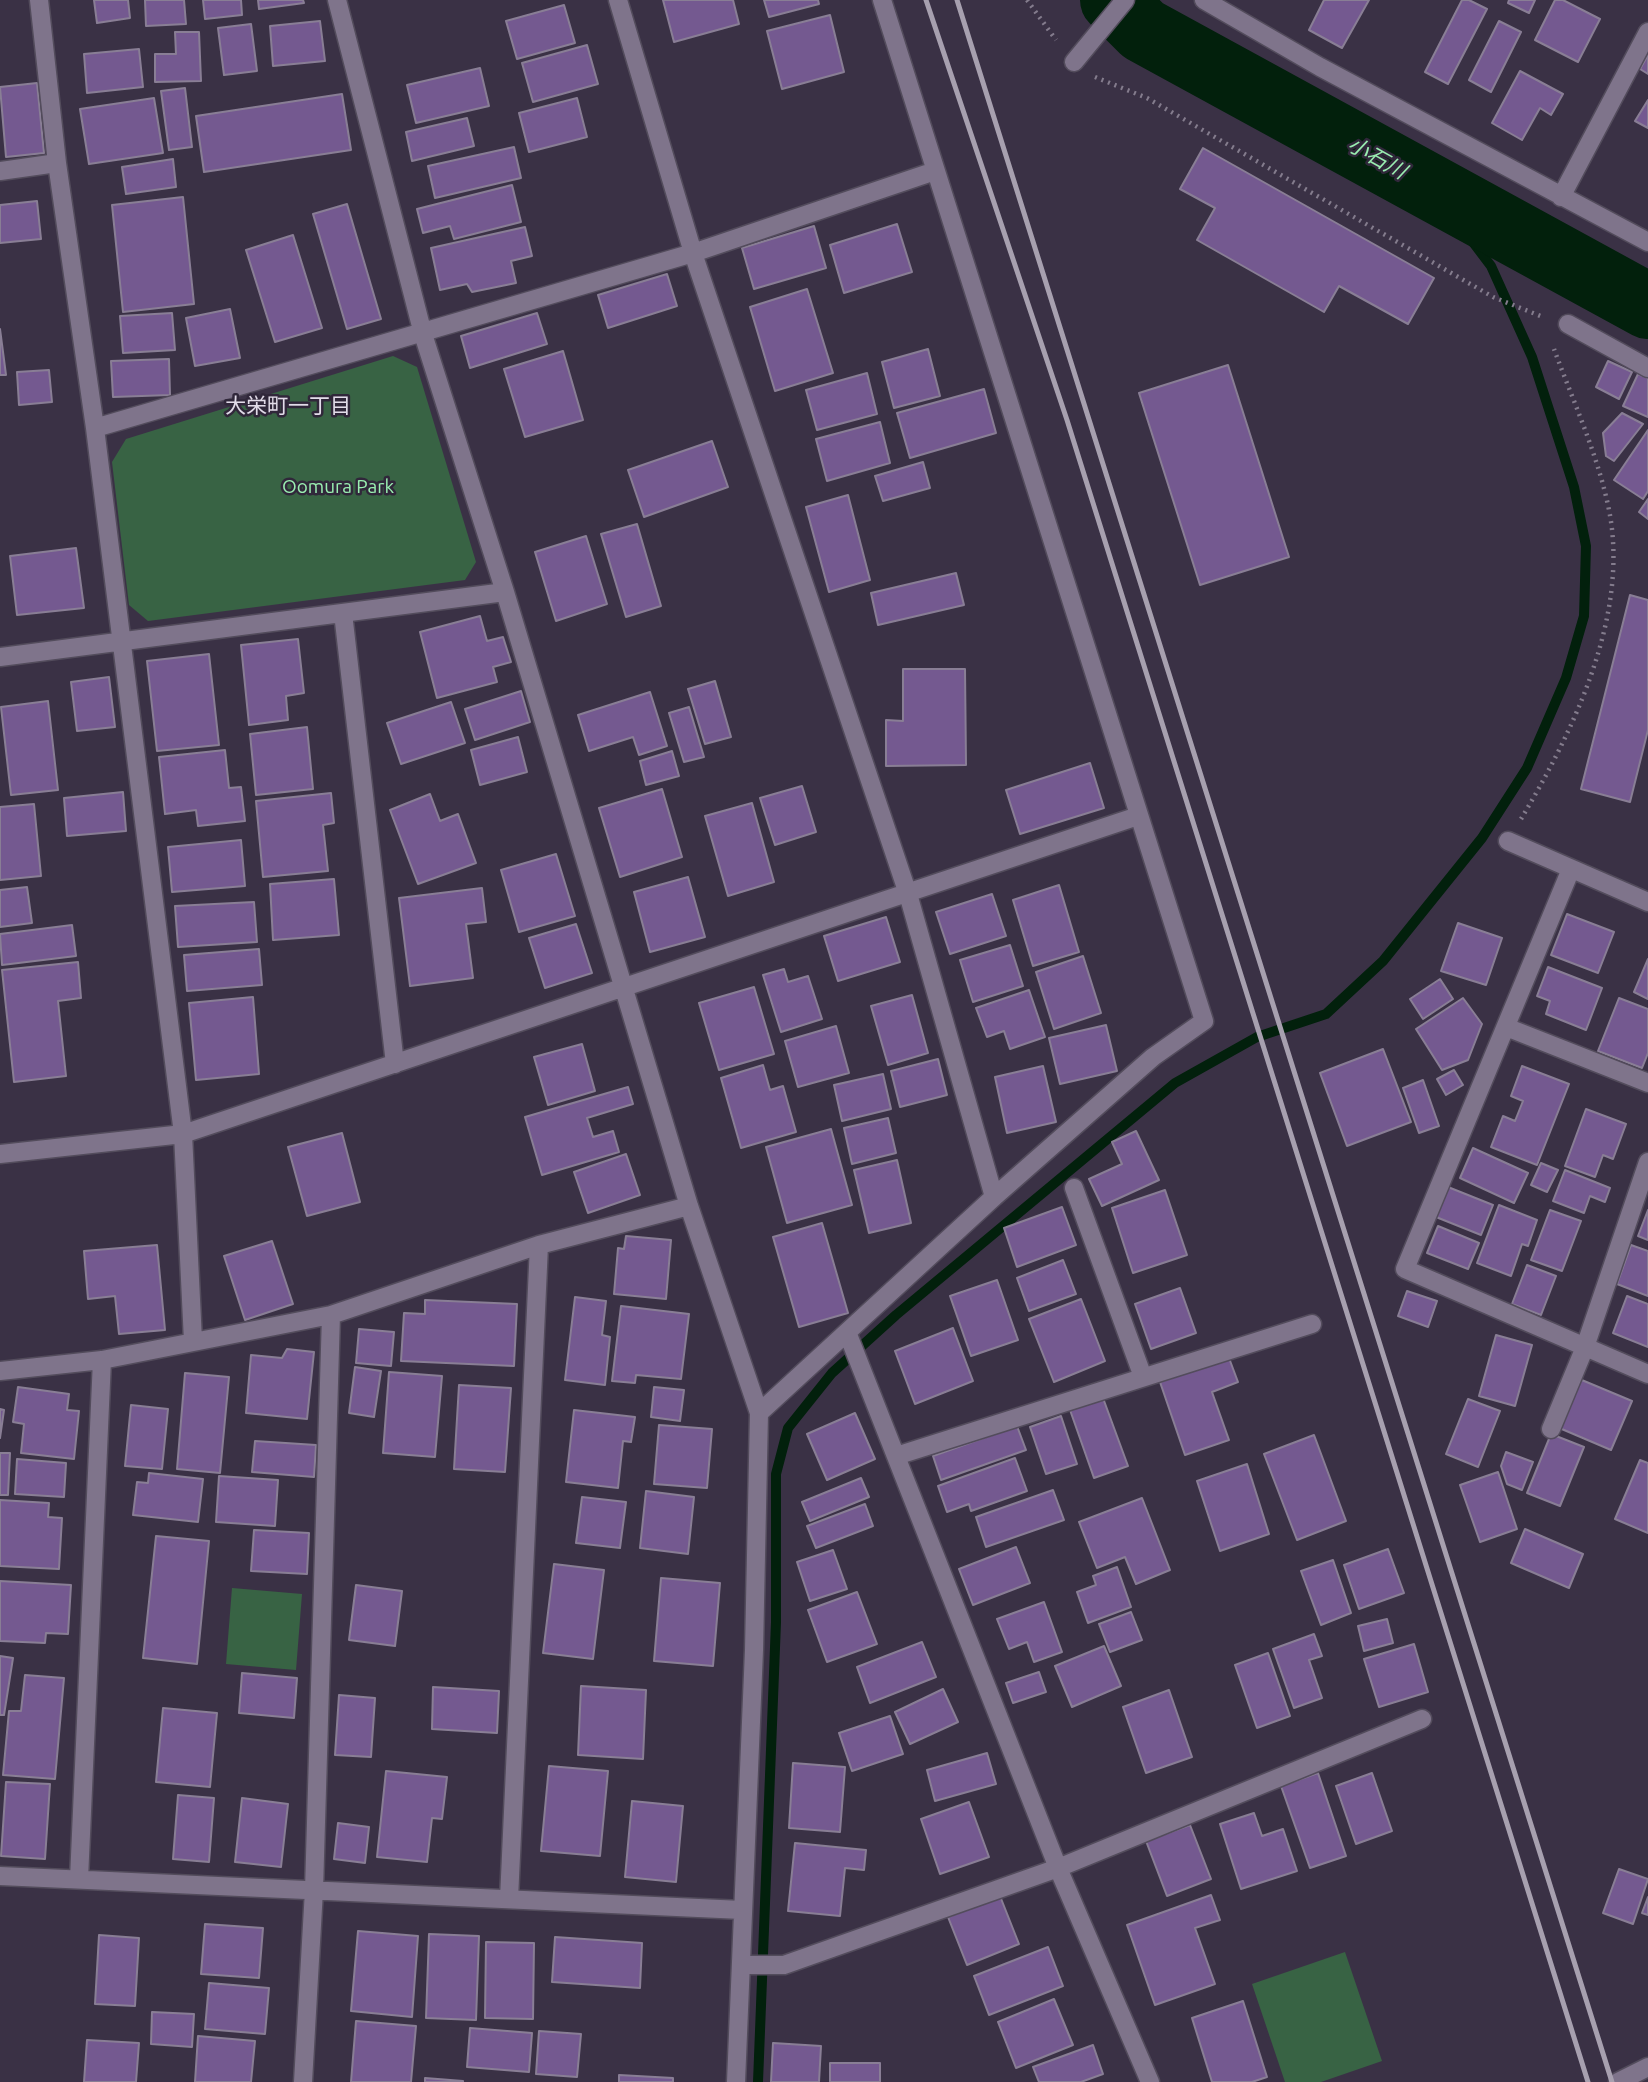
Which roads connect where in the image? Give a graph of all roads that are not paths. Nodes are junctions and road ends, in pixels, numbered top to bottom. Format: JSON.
{"nodes":[{"id":1,"x":39,"y":0,"type":"edge"},
{"id":2,"x":337,"y":0,"type":"edge"},
{"id":3,"x":618,"y":0,"type":"edge"},
{"id":4,"x":882,"y":0,"type":"edge"},
{"id":5,"x":1125,"y":0,"type":"edge"},
{"id":6,"x":1204,"y":0,"type":"edge"},
{"id":7,"x":1648,"y":32,"type":"edge"},
{"id":8,"x":1077,"y":57,"type":"road end"},
{"id":9,"x":57,"y":163,"type":"junction"},
{"id":10,"x":0,"y":171,"type":"edge"},
{"id":11,"x":935,"y":171,"type":"junction"},
{"id":12,"x":1561,"y":197,"type":"junction"},
{"id":13,"x":1648,"y":242,"type":"edge"},
{"id":14,"x":693,"y":253,"type":"junction"},
{"id":15,"x":1568,"y":324,"type":"road end"},
{"id":16,"x":423,"y":334,"type":"junction"},
{"id":17,"x":1648,"y":368,"type":"edge"},
{"id":18,"x":95,"y":428,"type":"junction"},
{"id":19,"x":505,"y":592,"type":"junction"},
{"id":20,"x":342,"y":613,"type":"junction"},
{"id":21,"x":121,"y":641,"type":"junction"},
{"id":22,"x":0,"y":657,"type":"edge"},
{"id":23,"x":1139,"y":816,"type":"junction"},
{"id":24,"x":1507,"y":841,"type":"road end"},
{"id":25,"x":1571,"y":869,"type":"junction"},
{"id":26,"x":908,"y":894,"type":"junction"},
{"id":27,"x":1648,"y":902,"type":"edge"},
{"id":28,"x":623,"y":989,"type":"junction"},
{"id":29,"x":1506,"y":1027,"type":"junction"},
{"id":30,"x":395,"y":1064,"type":"junction"},
{"id":31,"x":1648,"y":1083,"type":"edge"},
{"id":32,"x":183,"y":1134,"type":"junction"},
{"id":33,"x":0,"y":1154,"type":"edge"},
{"id":34,"x":1648,"y":1163,"type":"edge"},
{"id":35,"x":1074,"y":1188,"type":"dead end"},
{"id":36,"x":994,"y":1197,"type":"junction"},
{"id":37,"x":689,"y":1206,"type":"junction"},
{"id":38,"x":540,"y":1245,"type":"junction"},
{"id":39,"x":331,"y":1315,"type":"junction"},
{"id":40,"x":1312,"y":1324,"type":"dead end"},
{"id":41,"x":847,"y":1332,"type":"junction"},
{"id":42,"x":193,"y":1340,"type":"junction"},
{"id":43,"x":1585,"y":1347,"type":"junction"},
{"id":44,"x":102,"y":1360,"type":"junction"},
{"id":45,"x":0,"y":1371,"type":"edge"},
{"id":46,"x":1648,"y":1374,"type":"edge"},
{"id":47,"x":1143,"y":1377,"type":"junction"},
{"id":48,"x":759,"y":1413,"type":"junction"},
{"id":49,"x":1551,"y":1429,"type":"dead end"},
{"id":50,"x":896,"y":1456,"type":"junction"},
{"id":51,"x":1422,"y":1719,"type":"dead end"},
{"id":52,"x":1058,"y":1868,"type":"junction"},
{"id":53,"x":0,"y":1876,"type":"edge"},
{"id":54,"x":79,"y":1879,"type":"junction"},
{"id":55,"x":314,"y":1890,"type":"junction"},
{"id":56,"x":509,"y":1899,"type":"junction"},
{"id":57,"x":742,"y":1910,"type":"junction"},
{"id":58,"x":741,"y":1965,"type":"junction"},
{"id":59,"x":1648,"y":2067,"type":"edge"},
{"id":60,"x":303,"y":2082,"type":"edge"},
{"id":61,"x":736,"y":2082,"type":"edge"},
{"id":62,"x":1150,"y":2082,"type":"edge"},
{"id":63,"x":1618,"y":2082,"type":"edge"}],
"edges":[{"from":1,"to":9,"type":"street"},
{"from":2,"to":16,"type":"street"},
{"from":3,"to":14,"type":"street"},
{"from":4,"to":11,"type":"street"},
{"from":5,"to":8,"type":"street"},
{"from":6,"to":12,"type":"street"},
{"from":7,"to":12,"type":"street"},
{"from":9,"to":10,"type":"street"},
{"from":9,"to":18,"type":"street"},
{"from":11,"to":14,"type":"street"},
{"from":11,"to":23,"type":"street"},
{"from":12,"to":13,"type":"street"},
{"from":14,"to":16,"type":"street"},
{"from":14,"to":26,"type":"street"},
{"from":15,"to":17,"type":"street"},
{"from":16,"to":18,"type":"street"},
{"from":16,"to":19,"type":"street"},
{"from":18,"to":21,"type":"street"},
{"from":19,"to":20,"type":"street"},
{"from":19,"to":28,"type":"street"},
{"from":20,"to":21,"type":"street"},
{"from":20,"to":30,"type":"street"},
{"from":21,"to":22,"type":"street"},
{"from":21,"to":32,"type":"street"},
{"from":23,"to":26,"type":"street"},
{"from":23,"to":36,"type":"street"},
{"from":24,"to":25,"type":"street"},
{"from":25,"to":27,"type":"street"},
{"from":25,"to":29,"type":"street"},
{"from":26,"to":28,"type":"street"},
{"from":26,"to":36,"type":"street"},
{"from":28,"to":30,"type":"street"},
{"from":28,"to":37,"type":"street"},
{"from":29,"to":31,"type":"street"},
{"from":29,"to":43,"type":"street"},
{"from":30,"to":32,"type":"street"},
{"from":32,"to":33,"type":"street"},
{"from":32,"to":42,"type":"street"},
{"from":34,"to":43,"type":"street"},
{"from":35,"to":47,"type":"street"},
{"from":36,"to":41,"type":"street"},
{"from":37,"to":38,"type":"street"},
{"from":37,"to":48,"type":"street"},
{"from":38,"to":39,"type":"street"},
{"from":38,"to":56,"type":"street"},
{"from":39,"to":42,"type":"street"},
{"from":39,"to":55,"type":"street"},
{"from":40,"to":47,"type":"street"},
{"from":41,"to":48,"type":"street"},
{"from":41,"to":50,"type":"street"},
{"from":42,"to":44,"type":"street"},
{"from":43,"to":46,"type":"street"},
{"from":43,"to":49,"type":"street"},
{"from":44,"to":45,"type":"street"},
{"from":44,"to":54,"type":"street"},
{"from":47,"to":50,"type":"street"},
{"from":48,"to":57,"type":"street"},
{"from":50,"to":52,"type":"street"},
{"from":51,"to":52,"type":"street"},
{"from":52,"to":58,"type":"street"},
{"from":52,"to":62,"type":"street"},
{"from":53,"to":54,"type":"street"},
{"from":54,"to":55,"type":"street"},
{"from":55,"to":56,"type":"street"},
{"from":55,"to":60,"type":"street"},
{"from":56,"to":57,"type":"street"},
{"from":57,"to":58,"type":"street"},
{"from":58,"to":61,"type":"street"},
{"from":59,"to":63,"type":"street"}]}
